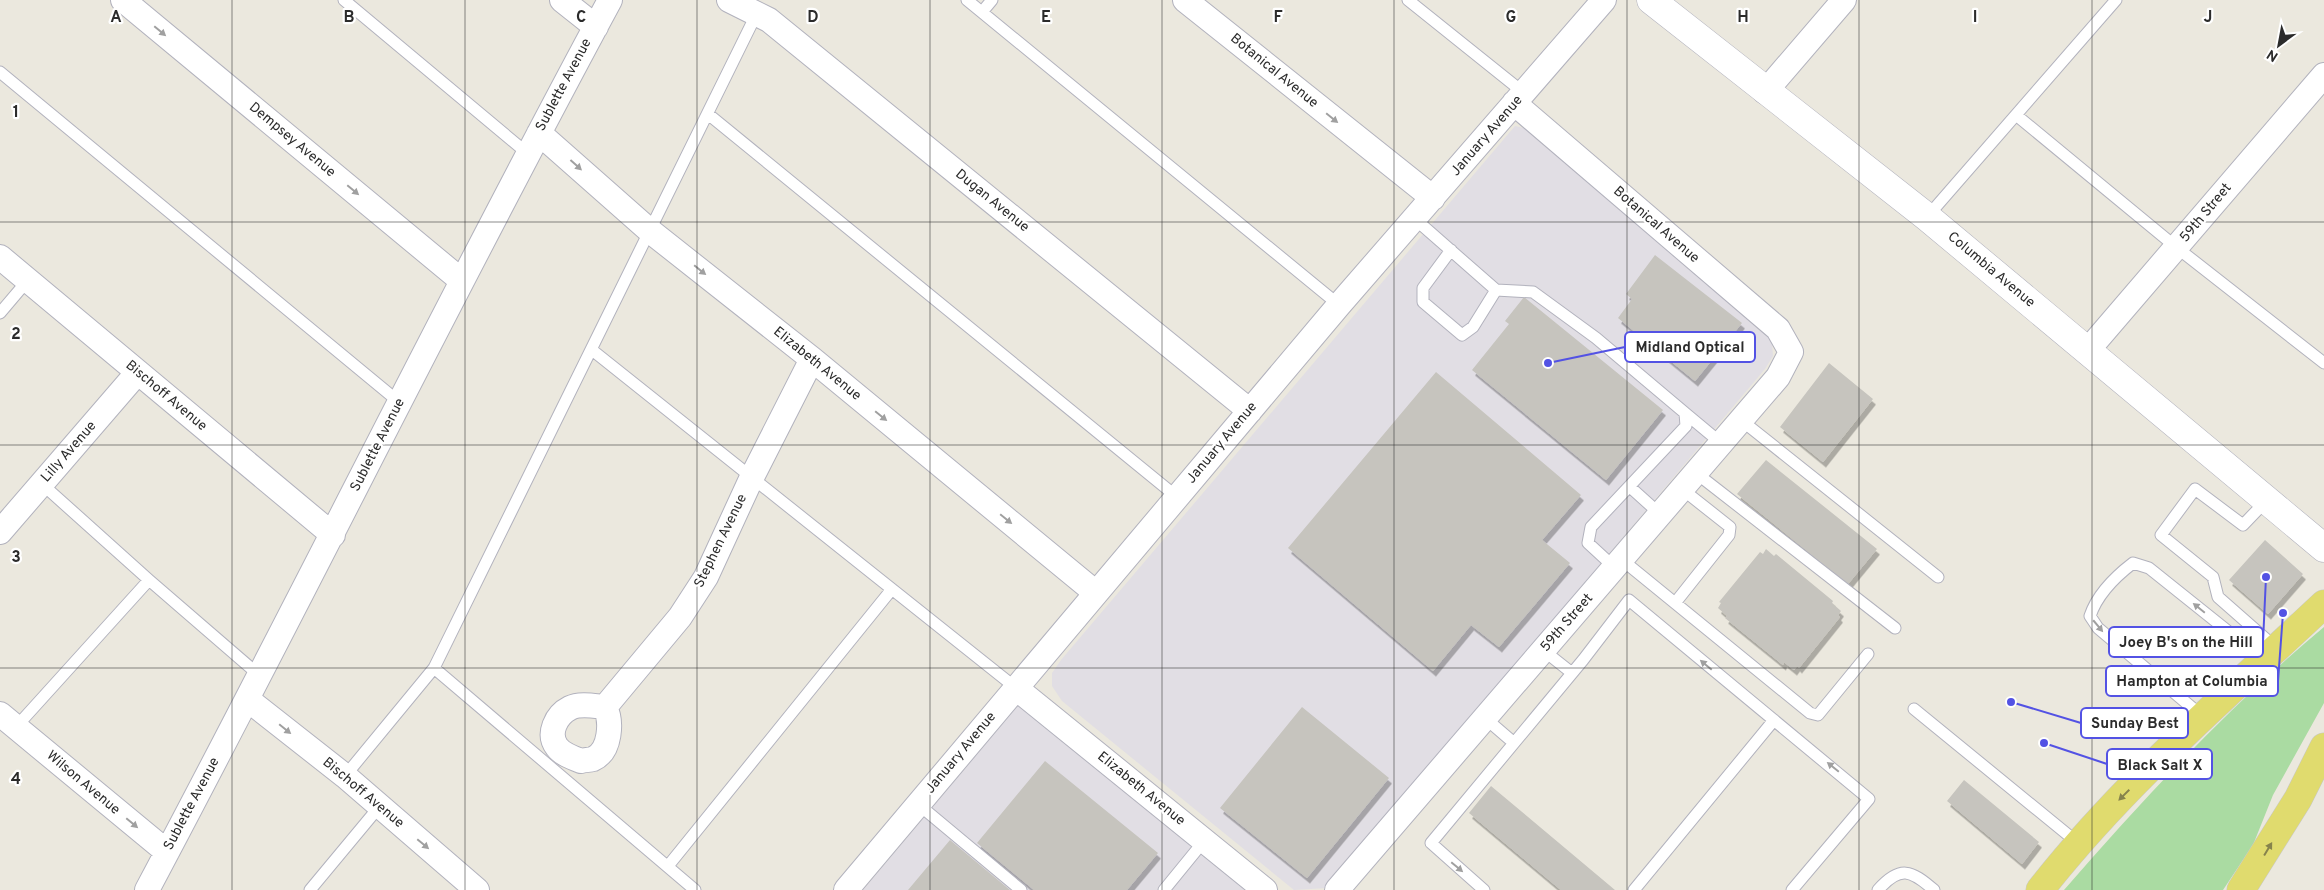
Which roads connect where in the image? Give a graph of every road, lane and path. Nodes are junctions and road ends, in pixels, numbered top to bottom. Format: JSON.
{"nodes":[{"id":1,"x":123,"y":0,"type":"edge"},
{"id":2,"x":344,"y":0,"type":"edge"},
{"id":3,"x":562,"y":0,"type":"edge"},
{"id":4,"x":610,"y":0,"type":"edge"},
{"id":5,"x":730,"y":0,"type":"edge"},
{"id":6,"x":966,"y":0,"type":"edge"},
{"id":7,"x":992,"y":0,"type":"edge"},
{"id":8,"x":1185,"y":0,"type":"edge"},
{"id":9,"x":1408,"y":0,"type":"edge"},
{"id":10,"x":1604,"y":0,"type":"edge"},
{"id":11,"x":1651,"y":0,"type":"edge"},
{"id":12,"x":1844,"y":0,"type":"edge"},
{"id":13,"x":2116,"y":0,"type":"edge"},
{"id":14,"x":982,"y":12,"type":"junction"},
{"id":15,"x":756,"y":15,"type":"junction"},
{"id":16,"x":596,"y":27,"type":"junction"},
{"id":17,"x":0,"y":72,"type":"edge"},
{"id":18,"x":2324,"y":74,"type":"edge"},
{"id":19,"x":1765,"y":92,"type":"junction"},
{"id":20,"x":1519,"y":98,"type":"junction"},
{"id":21,"x":708,"y":114,"type":"junction"},
{"id":22,"x":2016,"y":115,"type":"junction"},
{"id":23,"x":539,"y":132,"type":"junction"},
{"id":24,"x":527,"y":153,"type":"junction"},
{"id":25,"x":1433,"y":198,"type":"junction"},
{"id":26,"x":1927,"y":217,"type":"junction"},
{"id":27,"x":1415,"y":219,"type":"junction"},
{"id":28,"x":650,"y":231,"type":"junction"},
{"id":29,"x":2176,"y":247,"type":"junction"},
{"id":30,"x":1451,"y":250,"type":"junction"},
{"id":31,"x":0,"y":257,"type":"edge"},
{"id":32,"x":28,"y":280,"type":"junction"},
{"id":33,"x":462,"y":281,"type":"junction"},
{"id":34,"x":1496,"y":290,"type":"junction"},
{"id":35,"x":1339,"y":305,"type":"junction"},
{"id":36,"x":0,"y":314,"type":"edge"},
{"id":37,"x":592,"y":350,"type":"junction"},
{"id":38,"x":2088,"y":350,"type":"junction"},
{"id":39,"x":1791,"y":352,"type":"joint"},
{"id":40,"x":2322,"y":357,"type":"edge"},
{"id":41,"x":812,"y":359,"type":"junction"},
{"id":42,"x":138,"y":372,"type":"junction"},
{"id":43,"x":399,"y":402,"type":"junction"},
{"id":44,"x":1250,"y":411,"type":"junction"},
{"id":45,"x":1685,"y":413,"type":"junction"},
{"id":46,"x":1740,"y":420,"type":"junction"},
{"id":47,"x":1721,"y":444,"type":"junction"},
{"id":48,"x":752,"y":477,"type":"junction"},
{"id":49,"x":1689,"y":481,"type":"junction"},
{"id":50,"x":42,"y":484,"type":"junction"},
{"id":51,"x":1630,"y":487,"type":"junction"},
{"id":52,"x":1177,"y":497,"type":"junction"},
{"id":53,"x":2266,"y":500,"type":"junction"},
{"id":54,"x":1660,"y":514,"type":"junction"},
{"id":55,"x":0,"y":532,"type":"edge"},
{"id":56,"x":333,"y":535,"type":"junction"},
{"id":57,"x":2324,"y":548,"type":"edge"},
{"id":58,"x":1618,"y":563,"type":"junction"},
{"id":59,"x":1938,"y":577,"type":"dead end"},
{"id":60,"x":149,"y":580,"type":"junction"},
{"id":61,"x":892,"y":589,"type":"junction"},
{"id":62,"x":1096,"y":593,"type":"junction"},
{"id":63,"x":1675,"y":603,"type":"junction"},
{"id":64,"x":2324,"y":604,"type":"edge"},
{"id":65,"x":1895,"y":628,"type":"dead end"},
{"id":66,"x":1543,"y":650,"type":"junction"},
{"id":67,"x":1868,"y":654,"type":"dead end"},
{"id":68,"x":2270,"y":654,"type":"junction"},
{"id":69,"x":434,"y":668,"type":"junction"},
{"id":70,"x":1572,"y":673,"type":"junction"},
{"id":71,"x":259,"y":675,"type":"junction"},
{"id":72,"x":1016,"y":688,"type":"junction"},
{"id":73,"x":247,"y":699,"type":"junction"},
{"id":74,"x":605,"y":707,"type":"dead end"},
{"id":75,"x":1914,"y":709,"type":"dead end"},
{"id":76,"x":2203,"y":717,"type":"junction"},
{"id":77,"x":1485,"y":718,"type":"junction"},
{"id":78,"x":8,"y":720,"type":"edge"},
{"id":79,"x":1774,"y":720,"type":"junction"},
{"id":80,"x":1514,"y":743,"type":"junction"},
{"id":81,"x":2324,"y":747,"type":"edge"},
{"id":82,"x":345,"y":776,"type":"junction"},
{"id":83,"x":918,"y":804,"type":"junction"},
{"id":84,"x":380,"y":807,"type":"junction"},
{"id":85,"x":1204,"y":841,"type":"junction"},
{"id":86,"x":2078,"y":843,"type":"junction"},
{"id":87,"x":167,"y":852,"type":"junction"},
{"id":88,"x":668,"y":866,"type":"junction"},
{"id":89,"x":1254,"y":887,"type":"edge"},
{"id":90,"x":147,"y":890,"type":"edge"},
{"id":91,"x":310,"y":890,"type":"edge"},
{"id":92,"x":477,"y":890,"type":"edge"},
{"id":93,"x":696,"y":890,"type":"edge"},
{"id":94,"x":846,"y":890,"type":"edge"},
{"id":95,"x":1021,"y":890,"type":"edge"},
{"id":96,"x":1164,"y":890,"type":"edge"},
{"id":97,"x":1338,"y":890,"type":"edge"},
{"id":98,"x":1484,"y":890,"type":"edge"},
{"id":99,"x":1634,"y":890,"type":"edge"},
{"id":100,"x":1792,"y":890,"type":"edge"},
{"id":101,"x":1878,"y":890,"type":"edge"},
{"id":102,"x":1934,"y":890,"type":"edge"},
{"id":103,"x":2040,"y":890,"type":"edge"},
{"id":104,"x":2242,"y":890,"type":"edge"}],
"edges":[{"from":1,"to":33,"type":"street","name":"Dempsey Avenue","one_way":true},
{"from":2,"to":24,"type":"lane"},
{"from":3,"to":16,"type":"street"},
{"from":4,"to":16,"type":"street","name":"Sublette Avenue"},
{"from":5,"to":15,"type":"street","name":"Dugan Avenue"},
{"from":6,"to":14,"type":"lane"},
{"from":7,"to":14,"type":"lane"},
{"from":8,"to":25,"type":"street","name":"Botanical Avenue","one_way":true},
{"from":9,"to":20,"type":"lane"},
{"from":10,"to":20,"type":"street","name":"January Avenue"},
{"from":11,"to":19,"type":"street","name":"Columbia Avenue"},
{"from":12,"to":19,"type":"street"},
{"from":13,"to":22,"type":"lane"},
{"from":14,"to":35,"type":"lane"},
{"from":15,"to":21,"type":"lane"},
{"from":15,"to":44,"type":"street","name":"Dugan Avenue"},
{"from":16,"to":23,"type":"street","name":"Sublette Avenue"},
{"from":17,"to":43,"type":"lane"},
{"from":18,"to":29,"type":"street","name":"59th Street"},
{"from":19,"to":26,"type":"street","name":"Columbia Avenue"},
{"from":20,"to":25,"type":"street","name":"January Avenue"},
{"from":20,"to":39,"type":"street","name":"Botanical Avenue"},
{"from":21,"to":28,"type":"lane"},
{"from":21,"to":52,"type":"lane"},
{"from":22,"to":26,"type":"lane"},
{"from":22,"to":29,"type":"lane"},
{"from":23,"to":24,"type":"street","name":"Sublette Avenue"},
{"from":23,"to":28,"type":"street","name":"Elizabeth Avenue","one_way":true},
{"from":24,"to":33,"type":"street","name":"Sublette Avenue"},
{"from":25,"to":27,"type":"street","name":"January Avenue"},
{"from":26,"to":38,"type":"street","name":"Columbia Avenue"},
{"from":27,"to":30,"type":"lane"},
{"from":27,"to":35,"type":"street","name":"January Avenue"},
{"from":28,"to":37,"type":"lane"},
{"from":28,"to":41,"type":"street","name":"Elizabeth Avenue","one_way":true},
{"from":29,"to":38,"type":"street","name":"59th Street"},
{"from":29,"to":40,"type":"lane"},
{"from":30,"to":34,"type":"lane"},
{"from":30,"to":34,"type":"lane"},
{"from":31,"to":32,"type":"street","name":"Bischoff Avenue"},
{"from":32,"to":36,"type":"lane"},
{"from":32,"to":42,"type":"street","name":"Bischoff Avenue"},
{"from":33,"to":43,"type":"street","name":"Sublette Avenue"},
{"from":34,"to":45,"type":"lane"},
{"from":35,"to":44,"type":"street","name":"January Avenue"},
{"from":37,"to":48,"type":"lane"},
{"from":37,"to":69,"type":"lane"},
{"from":38,"to":53,"type":"street","name":"Columbia Avenue"},
{"from":39,"to":46,"type":"street","name":"59th Street"},
{"from":41,"to":48,"type":"street","name":"Stephen Avenue"},
{"from":41,"to":62,"type":"street","name":"Elizabeth Avenue","one_way":true},
{"from":42,"to":50,"type":"street","name":"Lilly Avenue"},
{"from":42,"to":56,"type":"street","name":"Bischoff Avenue"},
{"from":43,"to":56,"type":"street","name":"Sublette Avenue"},
{"from":44,"to":52,"type":"street","name":"January Avenue"},
{"from":45,"to":47,"type":"lane"},
{"from":45,"to":51,"type":"lane"},
{"from":46,"to":47,"type":"street","name":"59th Street"},
{"from":46,"to":59,"type":"lane"},
{"from":47,"to":49,"type":"street","name":"59th Street"},
{"from":48,"to":61,"type":"lane"},
{"from":48,"to":74,"type":"street","name":"Stephen Avenue"},
{"from":49,"to":54,"type":"street","name":"59th Street"},
{"from":49,"to":63,"type":"lane"},
{"from":49,"to":65,"type":"lane"},
{"from":50,"to":55,"type":"street","name":"Lilly Avenue"},
{"from":50,"to":60,"type":"lane"},
{"from":51,"to":54,"type":"lane"},
{"from":51,"to":58,"type":"lane"},
{"from":52,"to":62,"type":"street","name":"January Avenue"},
{"from":53,"to":57,"type":"street","name":"Columbia Avenue"},
{"from":53,"to":68,"type":"lane"},
{"from":54,"to":58,"type":"street","name":"59th Street"},
{"from":56,"to":71,"type":"street","name":"Sublette Avenue"},
{"from":58,"to":63,"type":"lane"},
{"from":58,"to":66,"type":"street","name":"59th Street"},
{"from":60,"to":71,"type":"lane"},
{"from":60,"to":78,"type":"lane"},
{"from":61,"to":72,"type":"lane"},
{"from":61,"to":88,"type":"lane"},
{"from":62,"to":72,"type":"street","name":"January Avenue"},
{"from":63,"to":67,"type":"lane"},
{"from":64,"to":68,"type":"main road"},
{"from":66,"to":70,"type":"lane"},
{"from":66,"to":77,"type":"street","name":"59th Street"},
{"from":68,"to":76,"type":"main road"},
{"from":68,"to":76,"type":"lane","one_way":true},
{"from":69,"to":82,"type":"lane"},
{"from":69,"to":88,"type":"lane"},
{"from":79,"to":70,"type":"lane","one_way":true},
{"from":70,"to":80,"type":"lane"},
{"from":71,"to":73,"type":"street","name":"Sublette Avenue"},
{"from":72,"to":83,"type":"street","name":"January Avenue"},
{"from":72,"to":85,"type":"street","name":"Elizabeth Avenue"},
{"from":73,"to":82,"type":"street","name":"Bischoff Avenue","one_way":true},
{"from":73,"to":87,"type":"street","name":"Sublette Avenue"},
{"from":75,"to":86,"type":"lane"},
{"from":76,"to":86,"type":"main road","one_way":true},
{"from":77,"to":80,"type":"lane"},
{"from":77,"to":97,"type":"street","name":"59th Street"},
{"from":78,"to":87,"type":"street","name":"Wilson Avenue","one_way":true},
{"from":79,"to":99,"type":"lane"},
{"from":100,"to":79,"type":"lane","one_way":true},
{"from":80,"to":98,"type":"lane","one_way":true},
{"from":104,"to":81,"type":"main road","one_way":true},
{"from":82,"to":84,"type":"street","name":"Bischoff Avenue"},
{"from":83,"to":94,"type":"street","name":"January Avenue"},
{"from":83,"to":95,"type":"lane"},
{"from":84,"to":91,"type":"lane"},
{"from":84,"to":92,"type":"street","name":"Bischoff Avenue","one_way":true},
{"from":85,"to":89,"type":"street","name":"Elizabeth Avenue"},
{"from":85,"to":96,"type":"lane"},
{"from":86,"to":103,"type":"main road"},
{"from":87,"to":90,"type":"street","name":"Sublette Avenue"},
{"from":88,"to":93,"type":"lane"},
{"from":101,"to":102,"type":"lane"}]}
